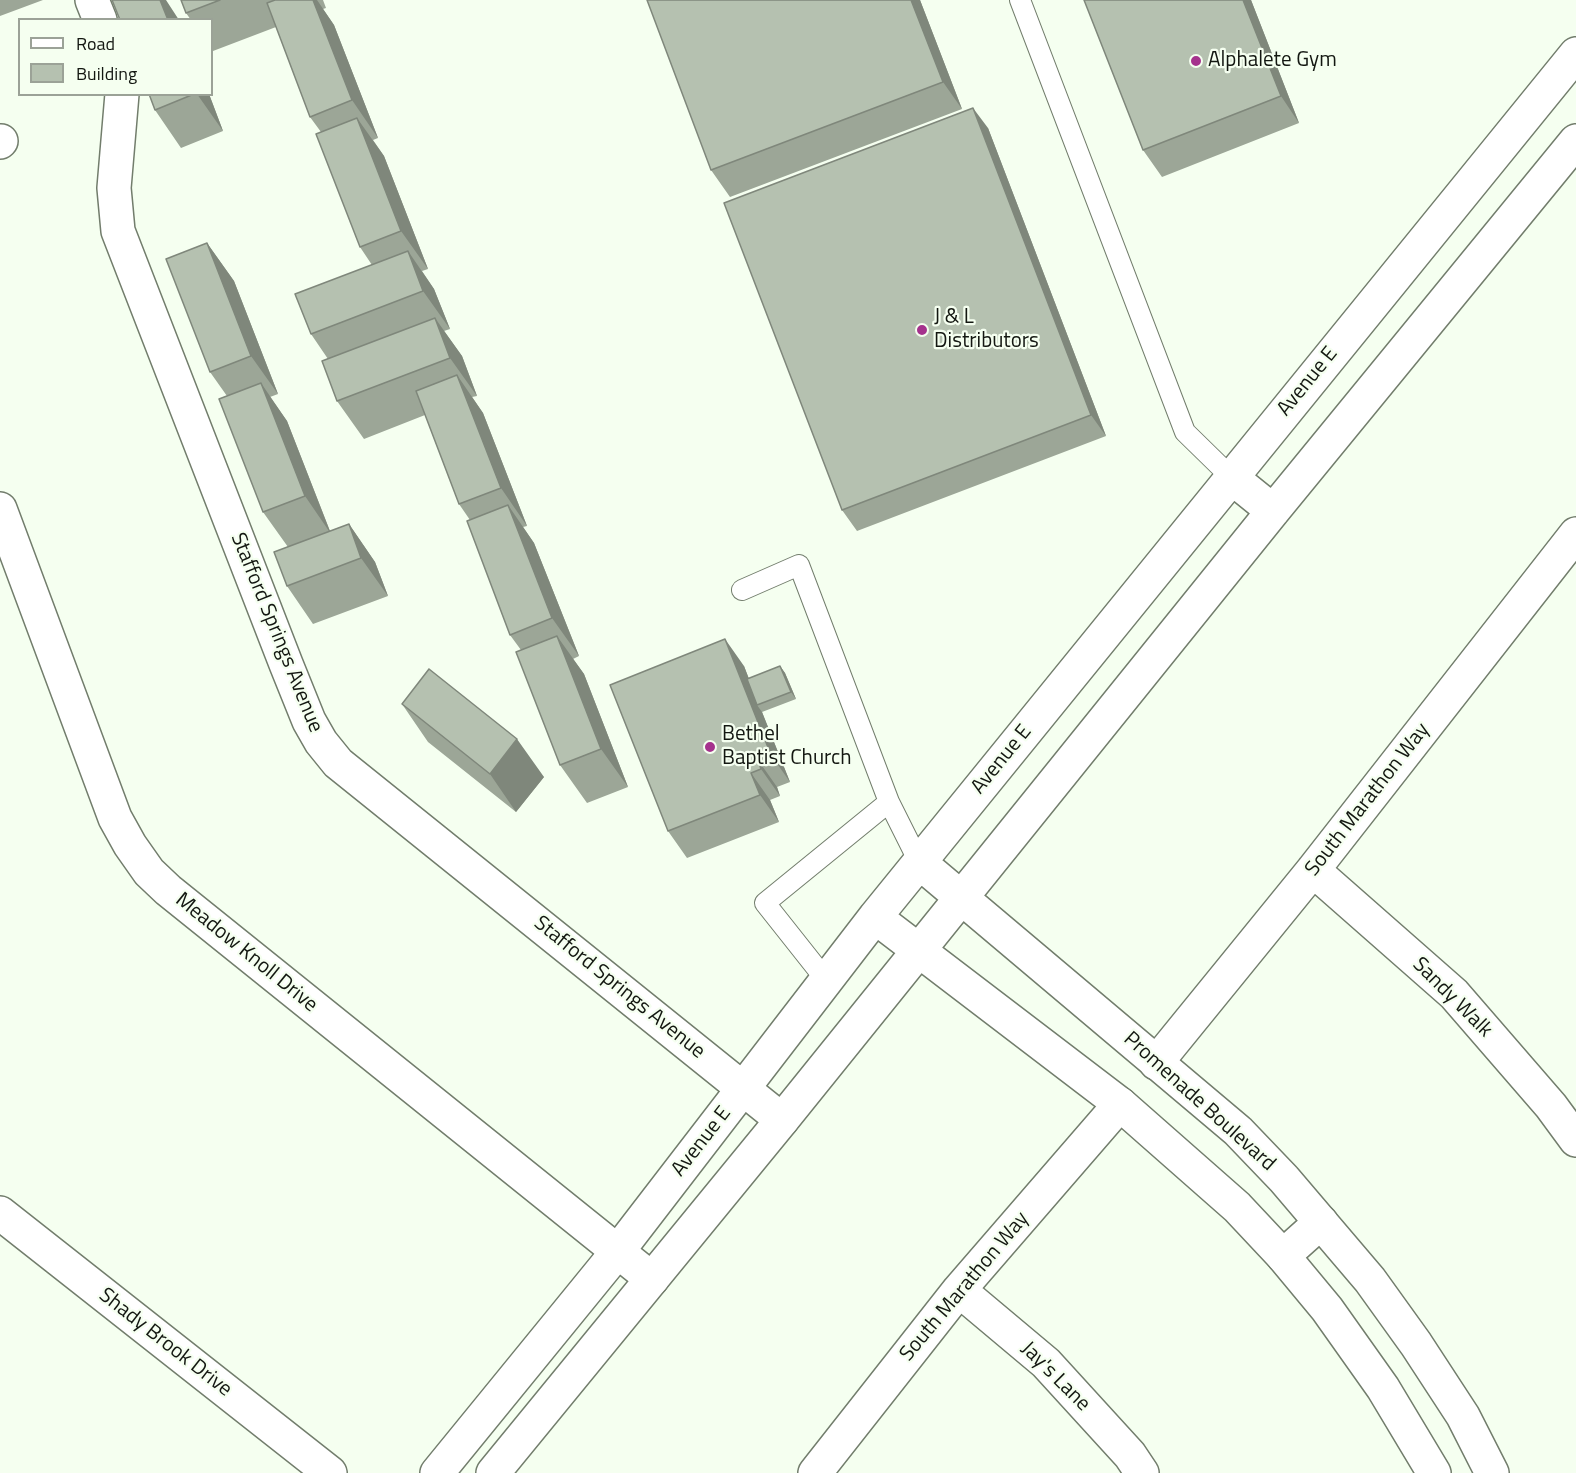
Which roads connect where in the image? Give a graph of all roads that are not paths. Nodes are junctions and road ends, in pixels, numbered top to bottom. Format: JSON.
{"nodes":[{"id":1,"x":92,"y":0,"type":"edge"},
{"id":2,"x":1020,"y":0,"type":"edge"},
{"id":3,"x":99,"y":18,"type":"edge"},
{"id":4,"x":1576,"y":54,"type":"edge"},
{"id":5,"x":122,"y":96,"type":"edge"},
{"id":6,"x":1576,"y":141,"type":"edge"},
{"id":7,"x":1231,"y":477,"type":"junction"},
{"id":8,"x":0,"y":509,"type":"edge"},
{"id":9,"x":1273,"y":511,"type":"junction"},
{"id":10,"x":1570,"y":555,"type":"edge"},
{"id":11,"x":742,"y":590,"type":"dead end"},
{"id":12,"x":889,"y":802,"type":"junction"},
{"id":13,"x":919,"y":862,"type":"junction"},
{"id":14,"x":1313,"y":870,"type":"junction"},
{"id":15,"x":959,"y":897,"type":"junction"},
{"id":16,"x":875,"y":917,"type":"junction"},
{"id":17,"x":918,"y":950,"type":"junction"},
{"id":18,"x":826,"y":980,"type":"junction"},
{"id":19,"x":1156,"y":1063,"type":"junction"},
{"id":20,"x":744,"y":1089,"type":"junction"},
{"id":21,"x":1120,"y":1104,"type":"junction"},
{"id":22,"x":782,"y":1120,"type":"junction"},
{"id":23,"x":1576,"y":1140,"type":"edge"},
{"id":24,"x":0,"y":1213,"type":"edge"},
{"id":25,"x":1321,"y":1222,"type":"junction"},
{"id":26,"x":618,"y":1251,"type":"junction"},
{"id":27,"x":1283,"y":1256,"type":"junction"},
{"id":28,"x":652,"y":1279,"type":"junction"},
{"id":29,"x":959,"y":1290,"type":"junction"},
{"id":30,"x":330,"y":1473,"type":"edge"},
{"id":31,"x":437,"y":1473,"type":"edge"},
{"id":32,"x":493,"y":1473,"type":"edge"},
{"id":33,"x":815,"y":1473,"type":"edge"},
{"id":34,"x":1142,"y":1473,"type":"edge"},
{"id":35,"x":1434,"y":1473,"type":"edge"},
{"id":36,"x":1492,"y":1473,"type":"edge"}],
"edges":[{"from":1,"to":3,"type":"street"},
{"from":2,"to":7,"type":"lane"},
{"from":4,"to":7,"type":"street","name":"Avenue E"},
{"from":5,"to":20,"type":"street","name":"Stafford Springs Avenue"},
{"from":6,"to":9,"type":"street"},
{"from":7,"to":9,"type":"street"},
{"from":7,"to":13,"type":"street","name":"Avenue E"},
{"from":8,"to":26,"type":"street","name":"Meadow Knoll Drive"},
{"from":9,"to":15,"type":"street"},
{"from":10,"to":14,"type":"street","name":"South Marathon Way"},
{"from":11,"to":12,"type":"lane"},
{"from":12,"to":13,"type":"lane"},
{"from":12,"to":18,"type":"lane"},
{"from":13,"to":15,"type":"street","name":"Promenade Boulevard"},
{"from":13,"to":16,"type":"street","name":"Avenue E"},
{"from":14,"to":19,"type":"street","name":"South Marathon Way"},
{"from":14,"to":23,"type":"street","name":"Sandy Walk"},
{"from":15,"to":17,"type":"street"},
{"from":15,"to":19,"type":"street","name":"Promenade Boulevard"},
{"from":16,"to":17,"type":"street"},
{"from":16,"to":18,"type":"street","name":"Avenue E"},
{"from":17,"to":21,"type":"street"},
{"from":17,"to":22,"type":"street"},
{"from":18,"to":20,"type":"street","name":"Avenue E"},
{"from":19,"to":25,"type":"street","name":"Promenade Boulevard"},
{"from":20,"to":22,"type":"street","name":"Stafford Springs Avenue"},
{"from":20,"to":26,"type":"street","name":"Avenue E"},
{"from":21,"to":27,"type":"street"},
{"from":21,"to":29,"type":"street","name":"South Marathon Way"},
{"from":22,"to":28,"type":"street"},
{"from":24,"to":30,"type":"street","name":"Shady Brook Drive"},
{"from":25,"to":27,"type":"street"},
{"from":25,"to":36,"type":"street","name":"Promenade Boulevard"},
{"from":26,"to":28,"type":"street","name":"Meadow Knoll Drive"},
{"from":26,"to":31,"type":"street","name":"Avenue E"},
{"from":27,"to":35,"type":"street"},
{"from":28,"to":32,"type":"street"},
{"from":29,"to":33,"type":"street","name":"South Marathon Way"},
{"from":29,"to":34,"type":"street","name":"Jay's Lane"}]}
